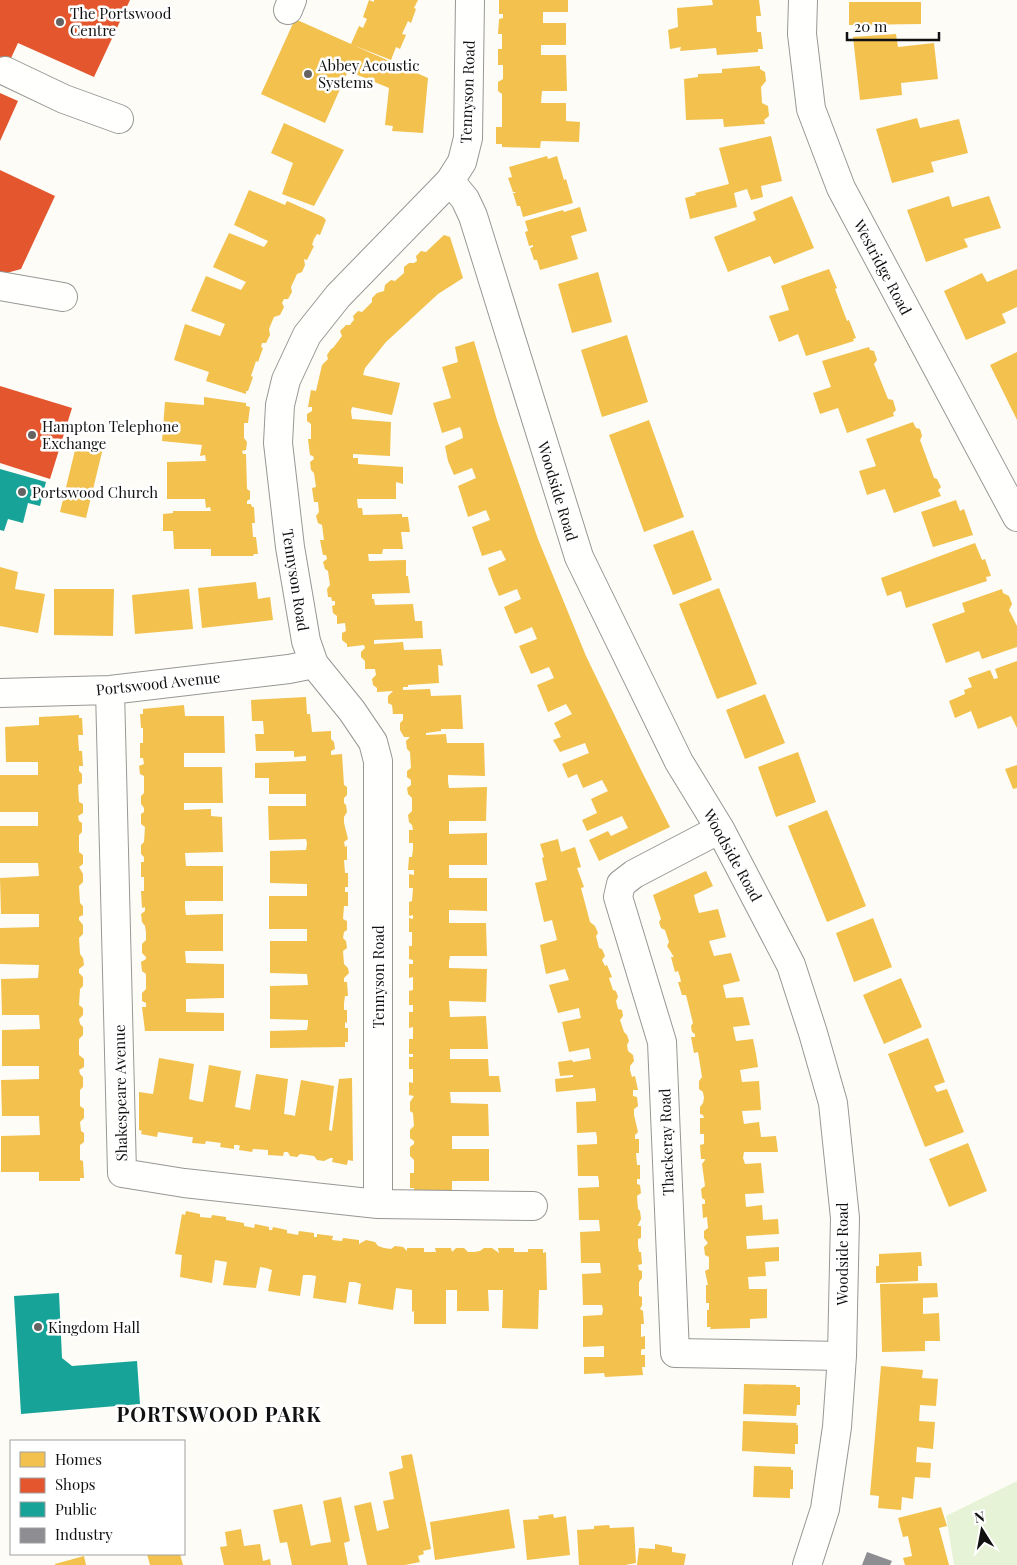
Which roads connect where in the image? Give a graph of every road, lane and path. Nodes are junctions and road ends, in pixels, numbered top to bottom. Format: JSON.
{"nodes":[{"id":1,"x":470,"y":0,"type":"edge"},
{"id":2,"x":803,"y":0,"type":"edge"},
{"id":3,"x":5,"y":71,"type":"dead end"},
{"id":4,"x":119,"y":119,"type":"dead end"},
{"id":5,"x":450,"y":181,"type":"junction"},
{"id":6,"x":0,"y":286,"type":"edge"},
{"id":7,"x":63,"y":297,"type":"dead end"},
{"id":8,"x":1017,"y":516,"type":"edge"},
{"id":9,"x":314,"y":664,"type":"junction"},
{"id":10,"x":110,"y":690,"type":"junction"},
{"id":11,"x":0,"y":693,"type":"edge"},
{"id":12,"x":720,"y":829,"type":"junction"},
{"id":13,"x":378,"y":1204,"type":"junction"},
{"id":14,"x":533,"y":1206,"type":"dead end"},
{"id":15,"x":842,"y":1356,"type":"junction"},
{"id":16,"x":807,"y":1565,"type":"edge"}],
"edges":[{"from":1,"to":5,"type":"street","name":"Tennyson Road"},
{"from":2,"to":8,"type":"street","name":"Westridge Road"},
{"from":3,"to":4,"type":"street"},
{"from":5,"to":9,"type":"street","name":"Tennyson Road"},
{"from":5,"to":12,"type":"street","name":"Woodside Road"},
{"from":6,"to":7,"type":"street"},
{"from":9,"to":10,"type":"street","name":"Portswood Avenue"},
{"from":9,"to":13,"type":"street","name":"Tennyson Road"},
{"from":10,"to":11,"type":"street","name":"Portswood Avenue"},
{"from":10,"to":13,"type":"street","name":"Shakespeare Avenue"},
{"from":12,"to":15,"type":"street","name":"Woodside Road"},
{"from":12,"to":15,"type":"street","name":"Thackeray Road"},
{"from":13,"to":14,"type":"street","name":"Shakespeare Avenue"},
{"from":15,"to":16,"type":"street","name":"Woodside Road"}]}
